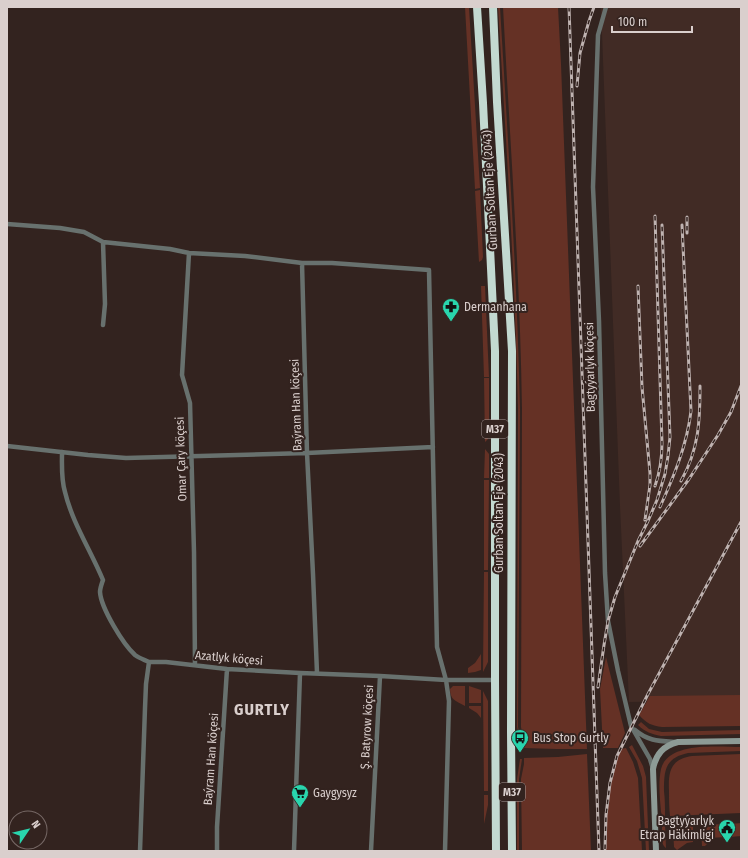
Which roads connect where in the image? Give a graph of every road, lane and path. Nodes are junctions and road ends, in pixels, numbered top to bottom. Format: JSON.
{"nodes":[{"id":1,"x":477,"y":7,"type":"edge"},
{"id":2,"x":493,"y":7,"type":"edge"},
{"id":3,"x":606,"y":7,"type":"edge"},
{"id":4,"x":497,"y":102,"type":"junction"},
{"id":5,"x":483,"y":103,"type":"junction"},
{"id":6,"x":7,"y":224,"type":"edge"},
{"id":7,"x":103,"y":242,"type":"junction"},
{"id":8,"x":189,"y":253,"type":"junction"},
{"id":9,"x":302,"y":263,"type":"junction"},
{"id":10,"x":103,"y":325,"type":"dead end"},
{"id":11,"x":7,"y":446,"type":"edge"},
{"id":12,"x":433,"y":447,"type":"junction"},
{"id":13,"x":62,"y":452,"type":"junction"},
{"id":14,"x":307,"y":453,"type":"junction"},
{"id":15,"x":191,"y":456,"type":"junction"},
{"id":16,"x":149,"y":662,"type":"junction"},
{"id":17,"x":195,"y":665,"type":"junction"},
{"id":18,"x":227,"y":669,"type":"junction"},
{"id":19,"x":300,"y":673,"type":"junction"},
{"id":20,"x":317,"y":674,"type":"junction"},
{"id":21,"x":380,"y":676,"type":"junction"},
{"id":22,"x":446,"y":680,"type":"junction"},
{"id":23,"x":495,"y":680,"type":"junction"},
{"id":24,"x":631,"y":726,"type":"junction"},
{"id":25,"x":741,"y":741,"type":"edge"},
{"id":26,"x":678,"y":742,"type":"junction"},
{"id":27,"x":653,"y":769,"type":"junction"},
{"id":28,"x":140,"y":851,"type":"edge"},
{"id":29,"x":217,"y":851,"type":"edge"},
{"id":30,"x":294,"y":851,"type":"edge"},
{"id":31,"x":371,"y":851,"type":"edge"},
{"id":32,"x":445,"y":851,"type":"edge"},
{"id":33,"x":496,"y":851,"type":"edge"},
{"id":34,"x":512,"y":851,"type":"edge"},
{"id":35,"x":656,"y":851,"type":"edge"}],
"edges":[{"from":1,"to":5,"type":"highway","name":"Gurban Soltan Eje (2043)","number":"M37"},
{"from":2,"to":4,"type":"highway","name":"Gurban Soltan Eje (2043)","number":"M37"},
{"from":3,"to":24,"type":"street","name":"Bagtyýarlyk köçesi"},
{"from":4,"to":5,"type":"highway"},
{"from":4,"to":34,"type":"highway","name":"Gurban Soltan Eje (2043)","number":"M37"},
{"from":5,"to":23,"type":"highway","name":"Gurban Soltan Eje (2043)","number":"M37"},
{"from":6,"to":7,"type":"street"},
{"from":7,"to":8,"type":"street"},
{"from":7,"to":10,"type":"street"},
{"from":8,"to":9,"type":"street"},
{"from":8,"to":15,"type":"street","name":"Omar Çary köçesi"},
{"from":9,"to":12,"type":"street"},
{"from":9,"to":14,"type":"street","name":"Baýram Han köçesi"},
{"from":11,"to":13,"type":"street"},
{"from":12,"to":14,"type":"street"},
{"from":12,"to":22,"type":"street"},
{"from":13,"to":15,"type":"street"},
{"from":13,"to":16,"type":"street"},
{"from":14,"to":15,"type":"street"},
{"from":14,"to":20,"type":"street","name":"Baýram Han köçesi"},
{"from":15,"to":17,"type":"street","name":"Omar Çary köçesi"},
{"from":16,"to":17,"type":"street","name":"Azatlyk köçesi"},
{"from":16,"to":28,"type":"street"},
{"from":17,"to":18,"type":"street","name":"Azatlyk köçesi"},
{"from":18,"to":19,"type":"street","name":"Azatlyk köçesi"},
{"from":18,"to":29,"type":"street","name":"Baýram Han köçesi"},
{"from":19,"to":20,"type":"street","name":"Azatlyk köçesi"},
{"from":19,"to":30,"type":"street"},
{"from":20,"to":21,"type":"street","name":"Azatlyk köçesi"},
{"from":21,"to":22,"type":"street","name":"Azatlyk köçesi"},
{"from":21,"to":31,"type":"street","name":"Ş. Batyrow köçesi"},
{"from":22,"to":23,"type":"street","name":"Azatlyk köçesi"},
{"from":22,"to":32,"type":"street"},
{"from":23,"to":33,"type":"highway","name":"Gurban Soltan Eje (2043)","number":"M37"},
{"from":24,"to":26,"type":"street"},
{"from":24,"to":27,"type":"street","name":"Bagtyýarlyk köçesi"},
{"from":25,"to":26,"type":"street"},
{"from":26,"to":27,"type":"street"},
{"from":27,"to":35,"type":"street"}]}
